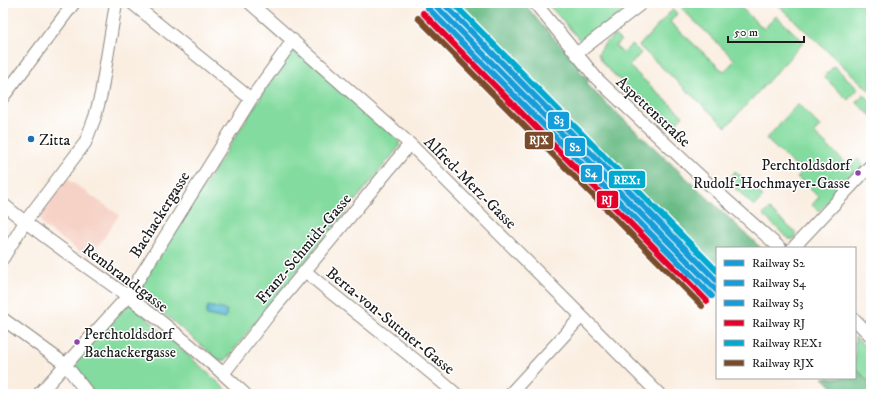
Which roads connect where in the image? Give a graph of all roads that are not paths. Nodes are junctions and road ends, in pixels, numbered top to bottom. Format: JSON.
{"nodes":[{"id":1,"x":74,"y":3,"type":"edge"},
{"id":2,"x":116,"y":3,"type":"edge"},
{"id":3,"x":132,"y":3,"type":"edge"},
{"id":4,"x":250,"y":3,"type":"edge"},
{"id":5,"x":535,"y":3,"type":"edge"},
{"id":6,"x":642,"y":3,"type":"edge"},
{"id":7,"x":293,"y":40,"type":"junction"},
{"id":8,"x":576,"y":54,"type":"junction"},
{"id":9,"x":3,"y":97,"type":"edge"},
{"id":10,"x":251,"y":99,"type":"junction"},
{"id":11,"x":410,"y":144,"type":"junction"},
{"id":12,"x":871,"y":165,"type":"edge"},
{"id":13,"x":3,"y":204,"type":"edge"},
{"id":14,"x":25,"y":222,"type":"junction"},
{"id":15,"x":779,"y":247,"type":"edge"},
{"id":16,"x":794,"y":247,"type":"edge"},
{"id":17,"x":3,"y":258,"type":"edge"},
{"id":18,"x":305,"y":271,"type":"junction"},
{"id":19,"x":128,"y":296,"type":"junction"},
{"id":20,"x":581,"y":317,"type":"junction"},
{"id":21,"x":3,"y":319,"type":"edge"},
{"id":22,"x":856,"y":321,"type":"edge"},
{"id":23,"x":871,"y":336,"type":"edge"},
{"id":24,"x":65,"y":364,"type":"junction"},
{"id":25,"x":223,"y":374,"type":"junction"},
{"id":26,"x":39,"y":394,"type":"edge"},
{"id":27,"x":88,"y":394,"type":"edge"},
{"id":28,"x":245,"y":394,"type":"edge"},
{"id":29,"x":456,"y":394,"type":"edge"},
{"id":30,"x":510,"y":394,"type":"edge"},
{"id":31,"x":659,"y":394,"type":"edge"}],
"edges":[{"from":1,"to":9,"type":"street"},
{"from":2,"to":14,"type":"street"},
{"from":3,"to":10,"type":"street"},
{"from":4,"to":7,"type":"street","name":"Alfred-Merz-Gasse"},
{"from":5,"to":8,"type":"street","name":"Aspettenstraße"},
{"from":6,"to":8,"type":"street"},
{"from":7,"to":10,"type":"street","name":"Bachackergasse"},
{"from":7,"to":11,"type":"street","name":"Alfred-Merz-Gasse"},
{"from":8,"to":15,"type":"street","name":"Aspettenstraße"},
{"from":10,"to":19,"type":"street","name":"Bachackergasse"},
{"from":11,"to":18,"type":"street","name":"Franz-Schmidt-Gasse"},
{"from":11,"to":20,"type":"street","name":"Alfred-Merz-Gasse"},
{"from":12,"to":16,"type":"street"},
{"from":13,"to":14,"type":"street","name":"Rembrandtgasse"},
{"from":14,"to":17,"type":"street"},
{"from":14,"to":19,"type":"street","name":"Rembrandtgasse"},
{"from":18,"to":25,"type":"street","name":"Franz-Schmidt-Gasse"},
{"from":18,"to":29,"type":"street","name":"Berta-von-Suttner-Gasse"},
{"from":19,"to":24,"type":"street","name":"Bachackergasse"},
{"from":19,"to":25,"type":"street","name":"Rembrandtgasse"},
{"from":20,"to":30,"type":"street"},
{"from":20,"to":31,"type":"street","name":"Alfred-Merz-Gasse"},
{"from":21,"to":24,"type":"street"},
{"from":22,"to":23,"type":"street"},
{"from":24,"to":26,"type":"street","name":"Bachackergasse"},
{"from":24,"to":27,"type":"street"},
{"from":25,"to":28,"type":"street","name":"Rembrandtgasse"}]}
